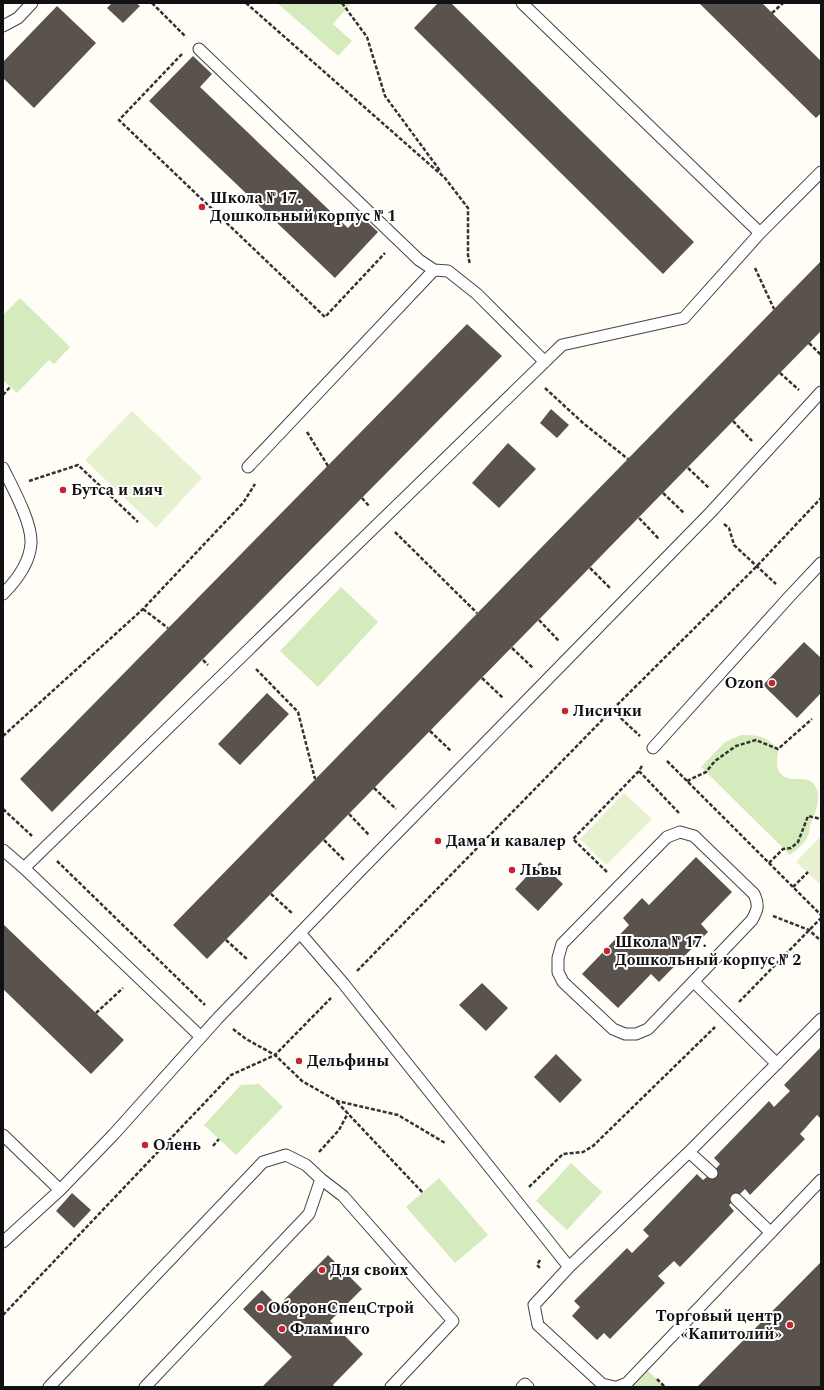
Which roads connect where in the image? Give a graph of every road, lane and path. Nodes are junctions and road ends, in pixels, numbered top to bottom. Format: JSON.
{"nodes":[{"id":1,"x":32,"y":3,"type":"edge"},
{"id":2,"x":152,"y":3,"type":"edge"},
{"id":3,"x":246,"y":3,"type":"edge"},
{"id":4,"x":342,"y":3,"type":"edge"},
{"id":5,"x":522,"y":3,"type":"edge"},
{"id":6,"x":782,"y":3,"type":"edge"},
{"id":7,"x":772,"y":13,"type":"dead end"},
{"id":8,"x":3,"y":26,"type":"edge"},
{"id":9,"x":196,"y":46,"type":"junction"},
{"id":10,"x":821,"y":172,"type":"edge"},
{"id":11,"x":445,"y":178,"type":"junction"},
{"id":12,"x":760,"y":234,"type":"junction"},
{"id":13,"x":398,"y":239,"type":"junction"},
{"id":14,"x":746,"y":249,"type":"junction"},
{"id":15,"x":434,"y":270,"type":"junction"},
{"id":16,"x":477,"y":294,"type":"junction"},
{"id":17,"x":774,"y":309,"type":"dead end"},
{"id":18,"x":809,"y":343,"type":"dead end"},
{"id":19,"x":821,"y":355,"type":"edge"},
{"id":20,"x":545,"y":362,"type":"junction"},
{"id":21,"x":780,"y":372,"type":"dead end"},
{"id":22,"x":531,"y":376,"type":"junction"},
{"id":23,"x":10,"y":387,"type":"dead end"},
{"id":24,"x":821,"y":392,"type":"edge"},
{"id":25,"x":3,"y":396,"type":"edge"},
{"id":26,"x":812,"y":402,"type":"junction"},
{"id":27,"x":298,"y":415,"type":"junction"},
{"id":28,"x":733,"y":421,"type":"dead end"},
{"id":29,"x":765,"y":453,"type":"junction"},
{"id":30,"x":628,"y":459,"type":"dead end"},
{"id":31,"x":328,"y":466,"type":"dead end"},
{"id":32,"x":248,"y":467,"type":"joint"},
{"id":33,"x":3,"y":468,"type":"edge"},
{"id":34,"x":688,"y":468,"type":"dead end"},
{"id":35,"x":12,"y":486,"type":"junction"},
{"id":36,"x":663,"y":493,"type":"dead end"},
{"id":37,"x":722,"y":500,"type":"junction"},
{"id":38,"x":639,"y":518,"type":"dead end"},
{"id":39,"x":382,"y":520,"type":"junction"},
{"id":40,"x":138,"y":522,"type":"dead end"},
{"id":41,"x":697,"y":526,"type":"junction"},
{"id":42,"x":729,"y":528,"type":"dead end"},
{"id":43,"x":672,"y":552,"type":"junction"},
{"id":44,"x":821,"y":563,"type":"edge"},
{"id":45,"x":590,"y":568,"type":"dead end"},
{"id":46,"x":3,"y":594,"type":"edge"},
{"id":47,"x":789,"y":597,"type":"junction"},
{"id":48,"x":623,"y":602,"type":"junction"},
{"id":49,"x":143,"y":609,"type":"junction"},
{"id":50,"x":477,"y":613,"type":"dead end"},
{"id":51,"x":539,"y":620,"type":"dead end"},
{"id":52,"x":168,"y":628,"type":"dead end"},
{"id":53,"x":512,"y":648,"type":"dead end"},
{"id":54,"x":243,"y":655,"type":"junction"},
{"id":55,"x":571,"y":655,"type":"junction"},
{"id":56,"x":482,"y":678,"type":"dead end"},
{"id":57,"x":546,"y":680,"type":"junction"},
{"id":58,"x":612,"y":710,"type":"dead end"},
{"id":59,"x":516,"y":711,"type":"junction"},
{"id":60,"x":812,"y":719,"type":"dead end"},
{"id":61,"x":430,"y":731,"type":"dead end"},
{"id":62,"x":3,"y":736,"type":"edge"},
{"id":63,"x":653,"y":748,"type":"junction"},
{"id":64,"x":465,"y":764,"type":"junction"},
{"id":65,"x":315,"y":779,"type":"dead end"},
{"id":66,"x":687,"y":781,"type":"junction"},
{"id":67,"x":374,"y":788,"type":"dead end"},
{"id":68,"x":349,"y":814,"type":"dead end"},
{"id":69,"x":821,"y":818,"type":"edge"},
{"id":70,"x":409,"y":821,"type":"junction"},
{"id":71,"x":680,"y":832,"type":"junction"},
{"id":72,"x":324,"y":840,"type":"dead end"},
{"id":73,"x":382,"y":848,"type":"junction"},
{"id":74,"x":3,"y":850,"type":"edge"},
{"id":75,"x":769,"y":863,"type":"junction"},
{"id":76,"x":24,"y":868,"type":"junction"},
{"id":77,"x":808,"y":872,"type":"dead end"},
{"id":78,"x":357,"y":874,"type":"junction"},
{"id":79,"x":619,"y":884,"type":"junction"},
{"id":80,"x":794,"y":887,"type":"junction"},
{"id":81,"x":271,"y":894,"type":"dead end"},
{"id":82,"x":757,"y":911,"type":"junction"},
{"id":83,"x":821,"y":914,"type":"edge"},
{"id":84,"x":821,"y":918,"type":"edge"},
{"id":85,"x":303,"y":930,"type":"junction"},
{"id":86,"x":809,"y":930,"type":"junction"},
{"id":87,"x":226,"y":940,"type":"dead end"},
{"id":88,"x":821,"y":940,"type":"edge"},
{"id":89,"x":262,"y":973,"type":"junction"},
{"id":90,"x":136,"y":975,"type":"junction"},
{"id":91,"x":694,"y":982,"type":"junction"},
{"id":92,"x":96,"y":1013,"type":"dead end"},
{"id":93,"x":728,"y":1015,"type":"junction"},
{"id":94,"x":821,"y":1019,"type":"edge"},
{"id":95,"x":201,"y":1037,"type":"junction"},
{"id":96,"x":777,"y":1064,"type":"junction"},
{"id":97,"x":337,"y":1101,"type":"junction"},
{"id":98,"x":348,"y":1113,"type":"junction"},
{"id":99,"x":3,"y":1135,"type":"edge"},
{"id":100,"x":219,"y":1139,"type":"dead end"},
{"id":101,"x":329,"y":1141,"type":"dead end"},
{"id":102,"x":213,"y":1146,"type":"dead end"},
{"id":103,"x":449,"y":1148,"type":"dead end"},
{"id":104,"x":689,"y":1152,"type":"junction"},
{"id":105,"x":712,"y":1173,"type":"dead end"},
{"id":106,"x":321,"y":1179,"type":"junction"},
{"id":107,"x":821,"y":1180,"type":"edge"},
{"id":108,"x":60,"y":1190,"type":"junction"},
{"id":109,"x":423,"y":1193,"type":"dead end"},
{"id":110,"x":736,"y":1199,"type":"dead end"},
{"id":111,"x":516,"y":1200,"type":"junction"},
{"id":112,"x":770,"y":1232,"type":"junction"},
{"id":113,"x":3,"y":1242,"type":"edge"},
{"id":114,"x":540,"y":1259,"type":"dead end"},
{"id":115,"x":569,"y":1267,"type":"junction"},
{"id":116,"x":553,"y":1284,"type":"junction"},
{"id":117,"x":3,"y":1315,"type":"edge"},
{"id":118,"x":49,"y":1387,"type":"edge"},
{"id":119,"x":145,"y":1387,"type":"edge"},
{"id":120,"x":391,"y":1387,"type":"edge"},
{"id":121,"x":522,"y":1387,"type":"edge"},
{"id":122,"x":528,"y":1387,"type":"edge"},
{"id":123,"x":616,"y":1387,"type":"edge"}],
"edges":[{"from":1,"to":8,"type":"lane"},
{"from":2,"to":9,"type":"path"},
{"from":3,"to":11,"type":"path"},
{"from":4,"to":11,"type":"path"},
{"from":5,"to":12,"type":"lane"},
{"from":6,"to":7,"type":"path"},
{"from":9,"to":13,"type":"lane"},
{"from":9,"to":13,"type":"path"},
{"from":10,"to":12,"type":"lane"},
{"from":11,"to":16,"type":"path"},
{"from":12,"to":14,"type":"lane"},
{"from":13,"to":15,"type":"lane"},
{"from":14,"to":17,"type":"path"},
{"from":14,"to":20,"type":"lane"},
{"from":15,"to":16,"type":"lane"},
{"from":15,"to":27,"type":"lane"},
{"from":16,"to":20,"type":"lane"},
{"from":18,"to":19,"type":"path"},
{"from":20,"to":22,"type":"lane"},
{"from":21,"to":26,"type":"path"},
{"from":22,"to":30,"type":"path"},
{"from":22,"to":39,"type":"lane"},
{"from":23,"to":25,"type":"path"},
{"from":24,"to":26,"type":"lane"},
{"from":26,"to":29,"type":"lane"},
{"from":27,"to":31,"type":"path"},
{"from":27,"to":32,"type":"lane"},
{"from":28,"to":29,"type":"path"},
{"from":29,"to":37,"type":"lane"},
{"from":32,"to":49,"type":"path"},
{"from":33,"to":35,"type":"lane"},
{"from":34,"to":37,"type":"path"},
{"from":35,"to":40,"type":"path"},
{"from":35,"to":46,"type":"lane"},
{"from":36,"to":41,"type":"path"},
{"from":37,"to":41,"type":"lane"},
{"from":38,"to":43,"type":"path"},
{"from":39,"to":50,"type":"path"},
{"from":39,"to":54,"type":"lane"},
{"from":41,"to":43,"type":"lane"},
{"from":42,"to":47,"type":"path"},
{"from":43,"to":48,"type":"lane"},
{"from":44,"to":47,"type":"lane"},
{"from":45,"to":48,"type":"path"},
{"from":47,"to":63,"type":"lane"},
{"from":48,"to":55,"type":"lane"},
{"from":49,"to":52,"type":"path"},
{"from":49,"to":62,"type":"path"},
{"from":51,"to":55,"type":"path"},
{"from":53,"to":57,"type":"path"},
{"from":54,"to":65,"type":"path"},
{"from":54,"to":76,"type":"lane"},
{"from":55,"to":57,"type":"lane"},
{"from":56,"to":59,"type":"path"},
{"from":57,"to":59,"type":"lane"},
{"from":58,"to":63,"type":"path"},
{"from":59,"to":64,"type":"lane"},
{"from":60,"to":66,"type":"path"},
{"from":61,"to":64,"type":"path"},
{"from":63,"to":66,"type":"path"},
{"from":64,"to":70,"type":"lane"},
{"from":66,"to":75,"type":"path"},
{"from":67,"to":70,"type":"path"},
{"from":68,"to":73,"type":"path"},
{"from":69,"to":75,"type":"path"},
{"from":70,"to":73,"type":"lane"},
{"from":71,"to":79,"type":"lane"},
{"from":71,"to":79,"type":"path"},
{"from":71,"to":82,"type":"lane"},
{"from":72,"to":78,"type":"path"},
{"from":73,"to":78,"type":"lane"},
{"from":74,"to":76,"type":"lane"},
{"from":75,"to":80,"type":"path"},
{"from":76,"to":90,"type":"lane"},
{"from":77,"to":80,"type":"path"},
{"from":78,"to":85,"type":"lane"},
{"from":79,"to":91,"type":"lane"},
{"from":80,"to":83,"type":"path"},
{"from":81,"to":85,"type":"path"},
{"from":82,"to":86,"type":"path"},
{"from":82,"to":91,"type":"lane"},
{"from":84,"to":86,"type":"path"},
{"from":85,"to":89,"type":"lane"},
{"from":85,"to":111,"type":"lane"},
{"from":86,"to":88,"type":"path"},
{"from":86,"to":93,"type":"path"},
{"from":87,"to":89,"type":"path"},
{"from":89,"to":95,"type":"lane"},
{"from":90,"to":92,"type":"path"},
{"from":90,"to":95,"type":"lane"},
{"from":91,"to":93,"type":"lane"},
{"from":93,"to":96,"type":"lane"},
{"from":93,"to":111,"type":"path"},
{"from":94,"to":96,"type":"lane"},
{"from":95,"to":108,"type":"lane"},
{"from":96,"to":104,"type":"lane"},
{"from":97,"to":98,"type":"path"},
{"from":97,"to":103,"type":"path"},
{"from":97,"to":117,"type":"path"},
{"from":98,"to":101,"type":"path"},
{"from":98,"to":109,"type":"path"},
{"from":99,"to":108,"type":"lane"},
{"from":100,"to":102,"type":"path"},
{"from":104,"to":105,"type":"lane"},
{"from":104,"to":115,"type":"lane"},
{"from":106,"to":118,"type":"lane"},
{"from":106,"to":119,"type":"lane"},
{"from":106,"to":120,"type":"lane"},
{"from":107,"to":112,"type":"lane"},
{"from":108,"to":113,"type":"lane"},
{"from":110,"to":112,"type":"lane"},
{"from":111,"to":115,"type":"lane"},
{"from":112,"to":123,"type":"lane"},
{"from":114,"to":116,"type":"path"},
{"from":115,"to":116,"type":"lane"},
{"from":116,"to":123,"type":"lane"},
{"from":121,"to":122,"type":"lane"}]}
